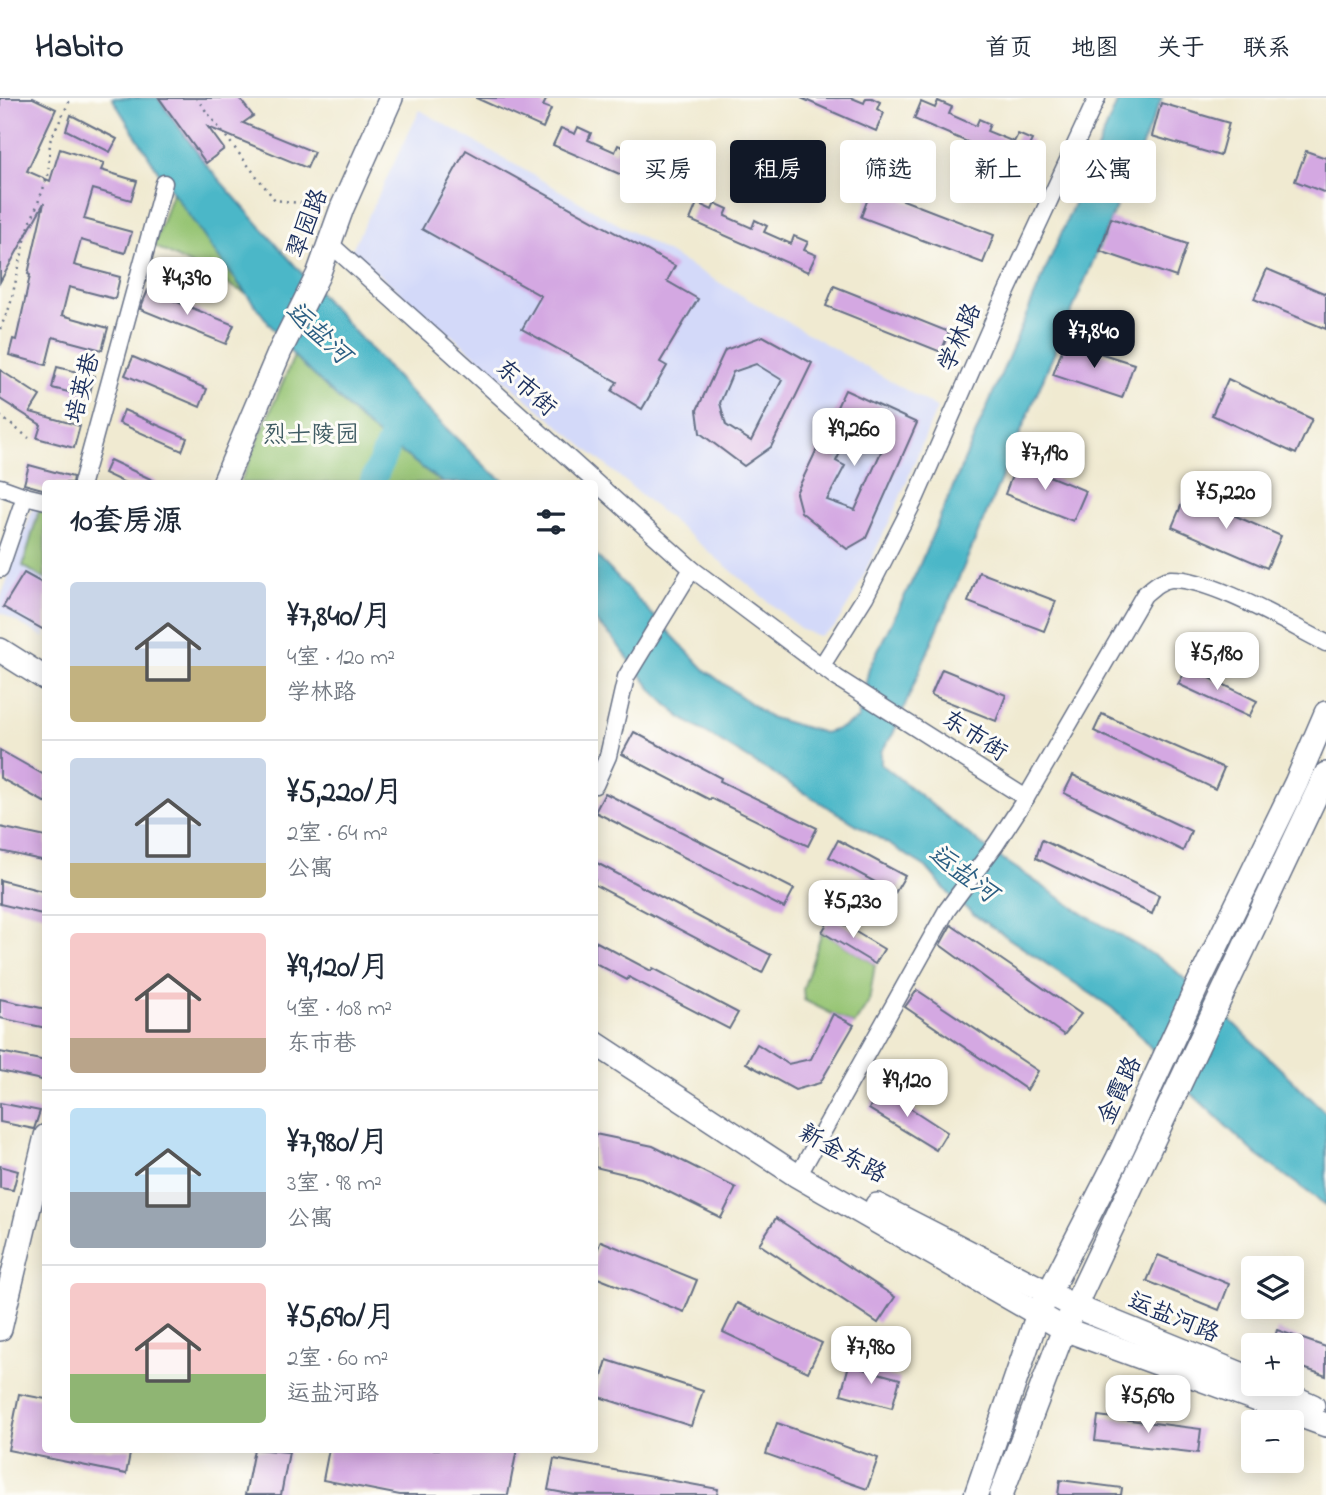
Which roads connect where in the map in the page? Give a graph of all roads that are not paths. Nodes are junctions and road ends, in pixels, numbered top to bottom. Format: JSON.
{"nodes":[{"id":1,"x":391,"y":98,"type":"edge"},
{"id":2,"x":1097,"y":98,"type":"edge"},
{"id":3,"x":164,"y":183,"type":"dead end"},
{"id":4,"x":328,"y":242,"type":"junction"},
{"id":5,"x":83,"y":480,"type":"edge"},
{"id":6,"x":224,"y":480,"type":"edge"},
{"id":7,"x":593,"y":480,"type":"edge"},
{"id":8,"x":598,"y":485,"type":"edge"},
{"id":9,"x":0,"y":487,"type":"edge"},
{"id":10,"x":25,"y":496,"type":"junction"},
{"id":11,"x":42,"y":500,"type":"edge"},
{"id":12,"x":0,"y":569,"type":"edge"},
{"id":13,"x":692,"y":569,"type":"junction"},
{"id":14,"x":1326,"y":642,"type":"edge"},
{"id":15,"x":0,"y":650,"type":"edge"},
{"id":16,"x":0,"y":663,"type":"edge"},
{"id":17,"x":821,"y":667,"type":"junction"},
{"id":18,"x":42,"y":676,"type":"edge"},
{"id":19,"x":42,"y":688,"type":"edge"},
{"id":20,"x":1326,"y":713,"type":"edge"},
{"id":21,"x":1326,"y":774,"type":"edge"},
{"id":22,"x":598,"y":778,"type":"edge"},
{"id":23,"x":1026,"y":798,"type":"junction"},
{"id":24,"x":598,"y":1032,"type":"edge"},
{"id":25,"x":598,"y":1045,"type":"edge"},
{"id":26,"x":42,"y":1153,"type":"edge"},
{"id":27,"x":803,"y":1167,"type":"junction"},
{"id":28,"x":1049,"y":1293,"type":"junction"},
{"id":29,"x":1074,"y":1306,"type":"junction"},
{"id":30,"x":1038,"y":1314,"type":"junction"},
{"id":31,"x":0,"y":1329,"type":"edge"},
{"id":32,"x":1064,"y":1329,"type":"junction"},
{"id":33,"x":1241,"y":1374,"type":"edge"},
{"id":34,"x":1292,"y":1396,"type":"edge"},
{"id":35,"x":1326,"y":1411,"type":"edge"},
{"id":36,"x":1326,"y":1425,"type":"edge"},
{"id":37,"x":976,"y":1495,"type":"edge"},
{"id":38,"x":1001,"y":1495,"type":"edge"}],
"edges":[{"from":1,"to":4,"type":"main road","name":"翠园路"},
{"from":2,"to":17,"type":"street","name":"学林路"},
{"from":3,"to":5,"type":"street","name":"培英巷"},
{"from":4,"to":6,"type":"main road","name":"翠园路"},
{"from":4,"to":7,"type":"street","name":"东市街"},
{"from":8,"to":13,"type":"street","name":"东市街"},
{"from":9,"to":10,"type":"street"},
{"from":10,"to":11,"type":"street"},
{"from":10,"to":12,"type":"street"},
{"from":13,"to":17,"type":"street","name":"东市街"},
{"from":13,"to":22,"type":"street"},
{"from":14,"to":23,"type":"street"},
{"from":15,"to":18,"type":"main road"},
{"from":16,"to":19,"type":"main road"},
{"from":17,"to":23,"type":"street","name":"东市街"},
{"from":20,"to":28,"type":"main road","name":"金霞路"},
{"from":21,"to":29,"type":"main road","name":"金霞路"},
{"from":23,"to":27,"type":"street"},
{"from":24,"to":27,"type":"main road","name":"新金东路"},
{"from":25,"to":30,"type":"main road","name":"新金东路"},
{"from":26,"to":31,"type":"main road"},
{"from":27,"to":28,"type":"main road","name":"新金东路"},
{"from":28,"to":29,"type":"main road","name":"新金东路"},
{"from":28,"to":30,"type":"main road","name":"金霞路"},
{"from":29,"to":32,"type":"main road","name":"金霞路"},
{"from":29,"to":33,"type":"main road","name":"运盐河路"},
{"from":30,"to":32,"type":"main road","name":"新金东路"},
{"from":30,"to":37,"type":"main road","name":"金霞路"},
{"from":32,"to":36,"type":"main road","name":"运盐河路"},
{"from":32,"to":38,"type":"main road","name":"金霞路"},
{"from":34,"to":35,"type":"main road"}]}
